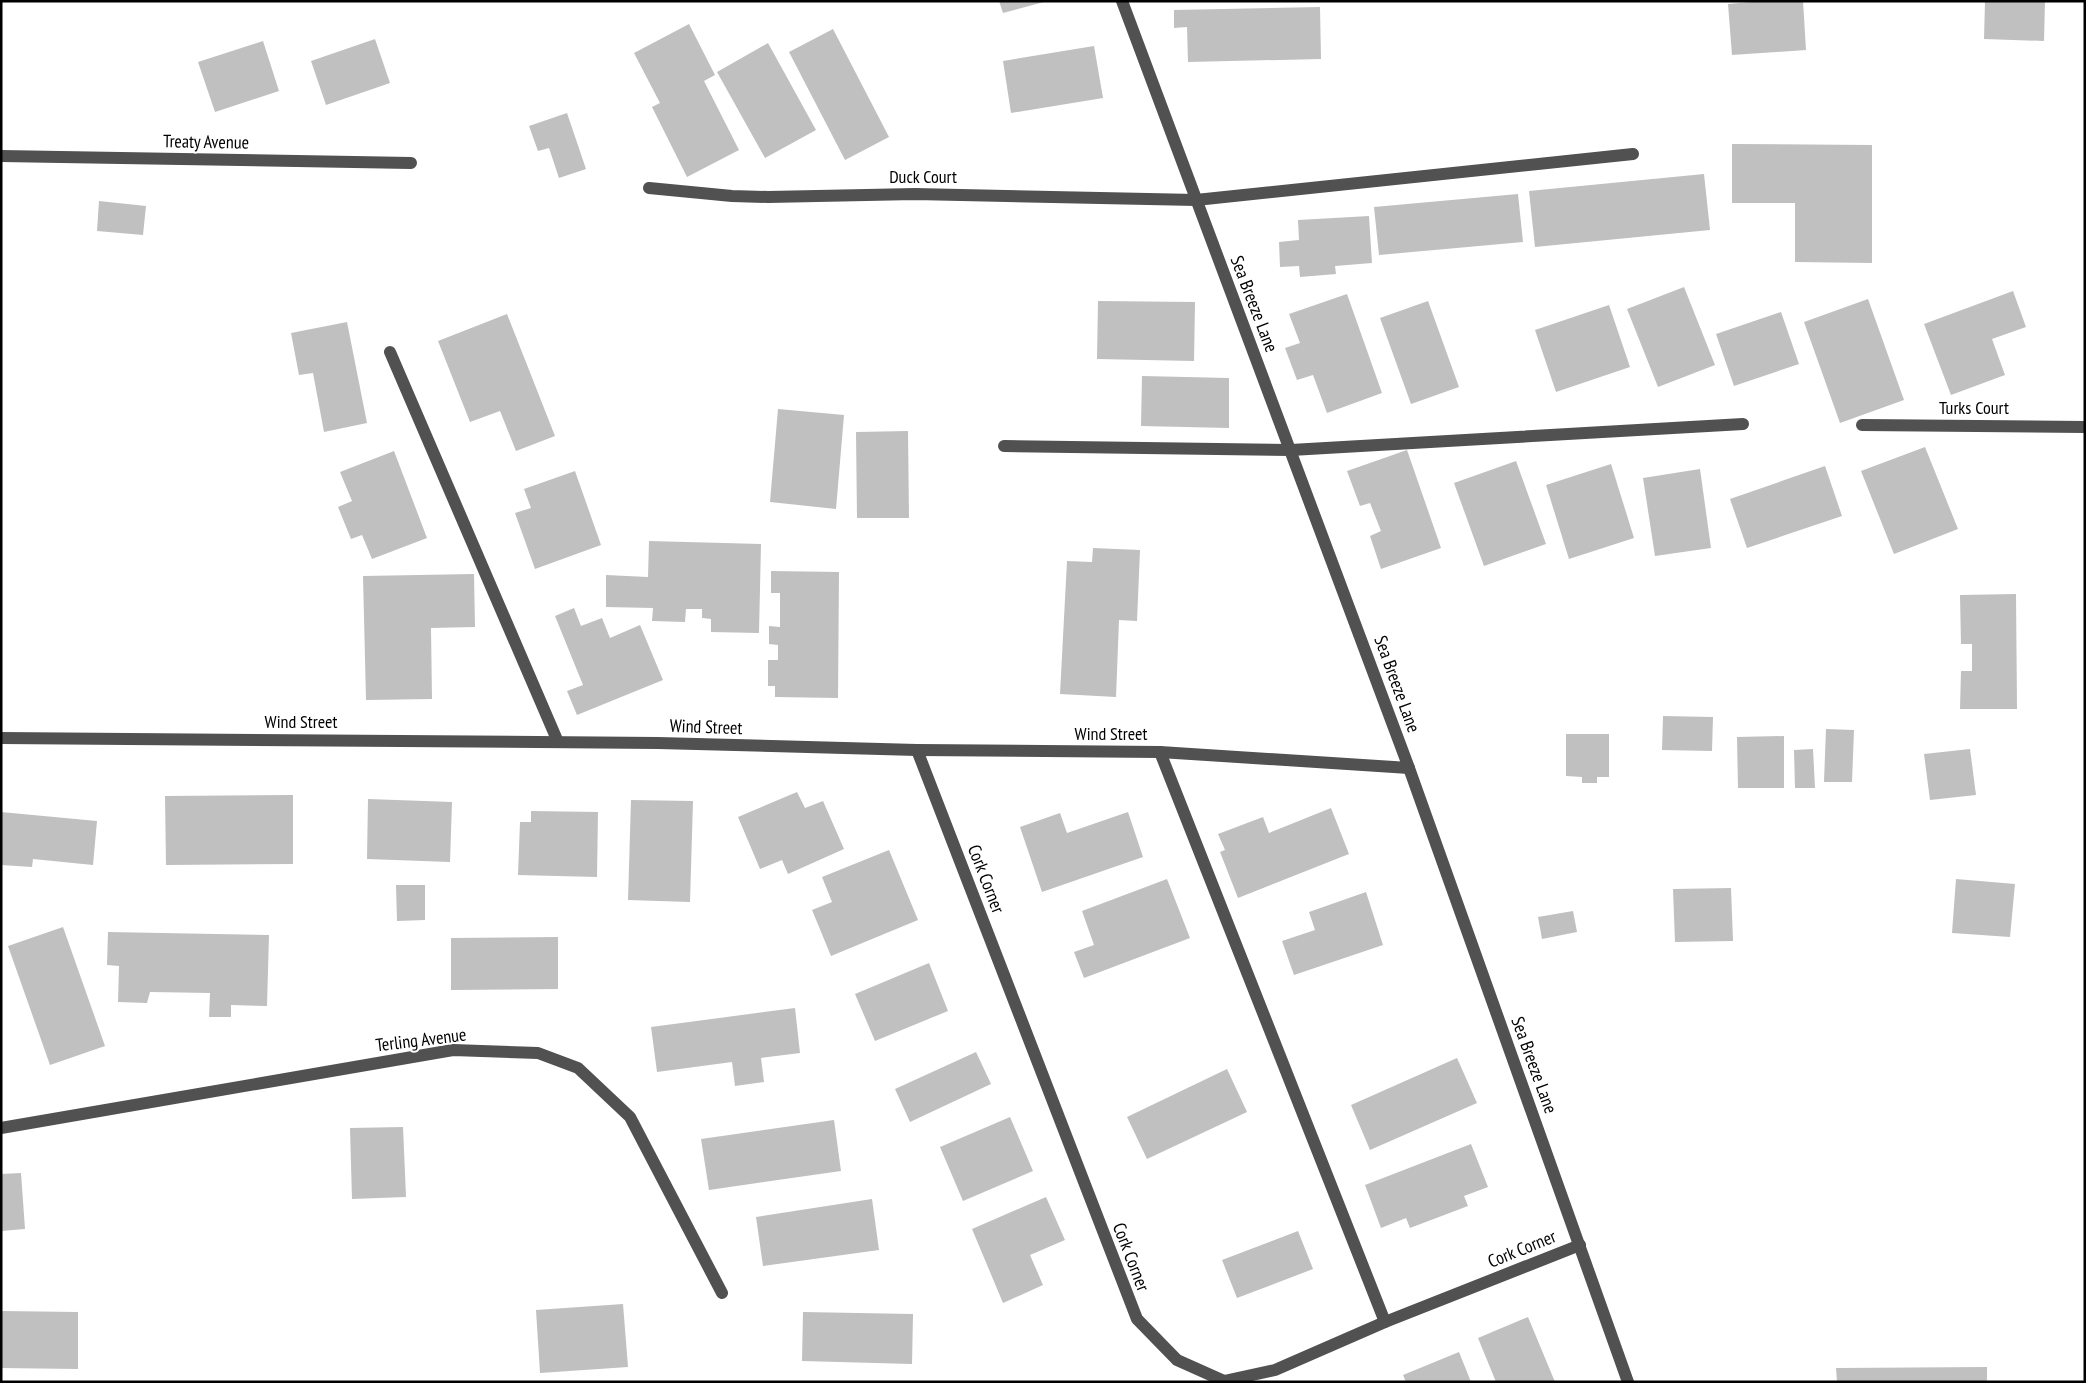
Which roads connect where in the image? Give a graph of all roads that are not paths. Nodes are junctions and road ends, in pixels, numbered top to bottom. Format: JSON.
{"nodes":[{"id":1,"x":1122,"y":1,"type":"edge"},
{"id":2,"x":1633,"y":154,"type":"dead end"},
{"id":3,"x":1,"y":156,"type":"edge"},
{"id":4,"x":411,"y":163,"type":"dead end"},
{"id":5,"x":649,"y":188,"type":"dead end"},
{"id":6,"x":1196,"y":200,"type":"junction"},
{"id":7,"x":390,"y":352,"type":"dead end"},
{"id":8,"x":1743,"y":424,"type":"dead end"},
{"id":9,"x":1862,"y":425,"type":"dead end"},
{"id":10,"x":2085,"y":427,"type":"edge"},
{"id":11,"x":1004,"y":446,"type":"dead end"},
{"id":12,"x":1291,"y":450,"type":"junction"},
{"id":13,"x":1,"y":738,"type":"edge"},
{"id":14,"x":558,"y":742,"type":"junction"},
{"id":15,"x":917,"y":750,"type":"junction"},
{"id":16,"x":1160,"y":752,"type":"junction"},
{"id":17,"x":1409,"y":768,"type":"junction"},
{"id":18,"x":1,"y":1128,"type":"edge"},
{"id":19,"x":1580,"y":1245,"type":"junction"},
{"id":20,"x":722,"y":1293,"type":"dead end"},
{"id":21,"x":1384,"y":1322,"type":"junction"},
{"id":22,"x":1628,"y":1382,"type":"edge"}],
"edges":[{"from":1,"to":6,"type":"street","name":"Sea Breeze Lane"},
{"from":2,"to":6,"type":"street","name":"Duck Court"},
{"from":3,"to":4,"type":"street","name":"Treaty Avenue"},
{"from":5,"to":6,"type":"street","name":"Duck Court"},
{"from":6,"to":12,"type":"street","name":"Sea Breeze Lane"},
{"from":7,"to":14,"type":"street"},
{"from":8,"to":12,"type":"street"},
{"from":9,"to":10,"type":"street","name":"Turks Court"},
{"from":11,"to":12,"type":"street"},
{"from":12,"to":17,"type":"street","name":"Sea Breeze Lane"},
{"from":13,"to":14,"type":"street","name":"Wind Street"},
{"from":14,"to":15,"type":"street","name":"Wind Street"},
{"from":15,"to":16,"type":"street","name":"Wind Street"},
{"from":15,"to":21,"type":"street","name":"Cork Corner"},
{"from":16,"to":17,"type":"street","name":"Wind Street"},
{"from":16,"to":21,"type":"street"},
{"from":17,"to":19,"type":"street","name":"Sea Breeze Lane"},
{"from":18,"to":20,"type":"street","name":"Terling Avenue"},
{"from":19,"to":21,"type":"street","name":"Cork Corner"},
{"from":19,"to":22,"type":"street","name":"Sea Breeze Lane"}]}
